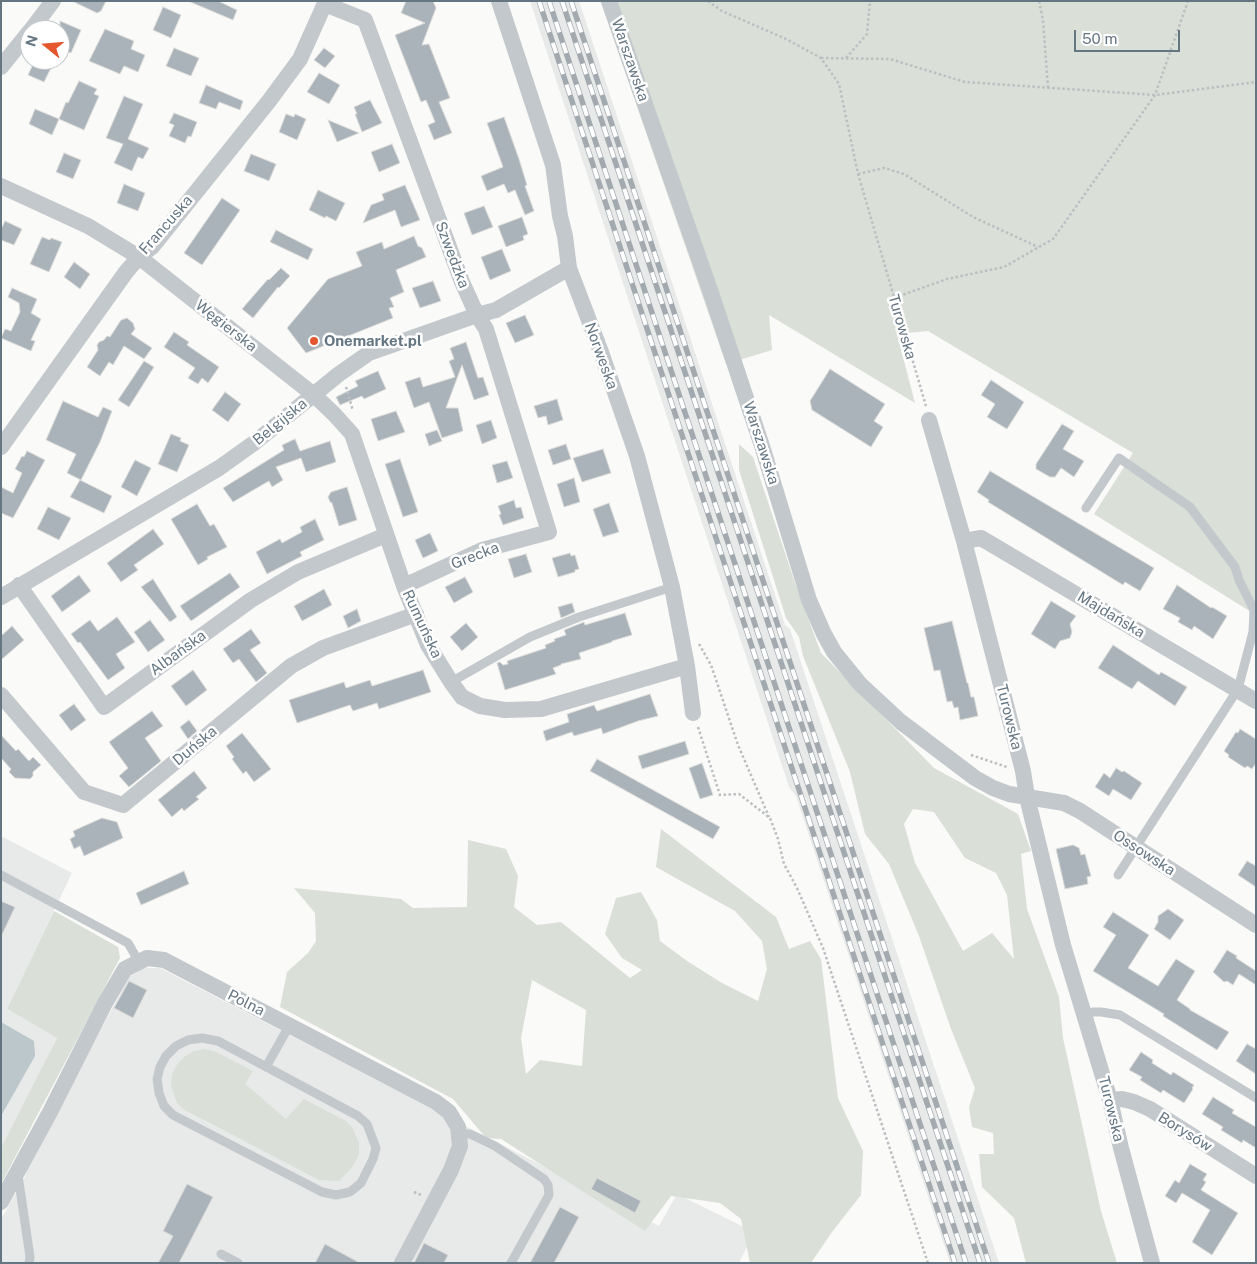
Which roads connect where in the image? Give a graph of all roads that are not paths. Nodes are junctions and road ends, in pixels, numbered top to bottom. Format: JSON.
{"nodes":[{"id":1,"x":52,"y":1,"type":"edge"},
{"id":2,"x":500,"y":1,"type":"edge"},
{"id":3,"x":609,"y":1,"type":"edge"},
{"id":4,"x":325,"y":3,"type":"edge"},
{"id":5,"x":38,"y":20,"type":"edge"},
{"id":6,"x":20,"y":43,"type":"edge"},
{"id":7,"x":1,"y":67,"type":"edge"},
{"id":8,"x":1,"y":186,"type":"edge"},
{"id":9,"x":139,"y":257,"type":"junction"},
{"id":10,"x":569,"y":268,"type":"junction"},
{"id":11,"x":477,"y":315,"type":"junction"},
{"id":12,"x":314,"y":395,"type":"junction"},
{"id":13,"x":930,"y":420,"type":"road end"},
{"id":14,"x":1,"y":447,"type":"edge"},
{"id":15,"x":1086,"y":508,"type":"dead end"},
{"id":16,"x":549,"y":532,"type":"joint"},
{"id":17,"x":386,"y":535,"type":"junction"},
{"id":18,"x":964,"y":542,"type":"junction"},
{"id":19,"x":19,"y":585,"type":"junction"},
{"id":20,"x":404,"y":586,"type":"junction"},
{"id":21,"x":672,"y":587,"type":"junction"},
{"id":22,"x":1,"y":597,"type":"edge"},
{"id":23,"x":416,"y":614,"type":"junction"},
{"id":24,"x":687,"y":666,"type":"junction"},
{"id":25,"x":451,"y":682,"type":"junction"},
{"id":26,"x":1238,"y":690,"type":"junction"},
{"id":27,"x":1,"y":695,"type":"edge"},
{"id":28,"x":1256,"y":701,"type":"edge"},
{"id":29,"x":694,"y":713,"type":"road end"},
{"id":30,"x":1027,"y":796,"type":"junction"},
{"id":31,"x":1135,"y":848,"type":"junction"},
{"id":32,"x":1,"y":875,"type":"edge"},
{"id":33,"x":1118,"y":875,"type":"dead end"},
{"id":34,"x":1256,"y":925,"type":"edge"},
{"id":35,"x":138,"y":962,"type":"junction"},
{"id":36,"x":1085,"y":1015,"type":"junction"},
{"id":37,"x":289,"y":1026,"type":"junction"},
{"id":38,"x":266,"y":1067,"type":"junction"},
{"id":39,"x":1256,"y":1098,"type":"edge"},
{"id":40,"x":1110,"y":1100,"type":"junction"},
{"id":41,"x":459,"y":1134,"type":"junction"},
{"id":42,"x":18,"y":1172,"type":"junction"},
{"id":43,"x":1256,"y":1176,"type":"edge"},
{"id":44,"x":1,"y":1202,"type":"edge"},
{"id":45,"x":221,"y":1254,"type":"dead end"},
{"id":46,"x":29,"y":1263,"type":"edge"},
{"id":47,"x":238,"y":1263,"type":"edge"},
{"id":48,"x":402,"y":1263,"type":"edge"},
{"id":49,"x":512,"y":1263,"type":"edge"},
{"id":50,"x":1152,"y":1263,"type":"edge"}],
"edges":[{"from":1,"to":5,"type":"street"},
{"from":2,"to":10,"type":"street","name":"Norweska"},
{"from":3,"to":30,"type":"street","name":"Warszawska"},
{"from":4,"to":9,"type":"street","name":"Francuska"},
{"from":4,"to":11,"type":"street","name":"Szwedzka"},
{"from":6,"to":7,"type":"street"},
{"from":8,"to":9,"type":"street","name":"Węgierska"},
{"from":9,"to":12,"type":"street","name":"Węgierska"},
{"from":9,"to":14,"type":"street","name":"Francuska"},
{"from":10,"to":11,"type":"street","name":"Belgijska"},
{"from":10,"to":21,"type":"street","name":"Norweska"},
{"from":11,"to":12,"type":"street","name":"Belgijska"},
{"from":11,"to":16,"type":"street","name":"Szwedzka"},
{"from":12,"to":17,"type":"street","name":"Rumuńska"},
{"from":12,"to":19,"type":"street","name":"Belgijska"},
{"from":13,"to":18,"type":"street","name":"Turowska"},
{"from":15,"to":26,"type":"lane"},
{"from":16,"to":20,"type":"street","name":"Grecka"},
{"from":17,"to":19,"type":"street","name":"Albańska"},
{"from":17,"to":20,"type":"street","name":"Rumuńska"},
{"from":18,"to":26,"type":"street","name":"Majdańska"},
{"from":18,"to":30,"type":"street","name":"Turowska"},
{"from":19,"to":22,"type":"street","name":"Belgijska"},
{"from":20,"to":23,"type":"street","name":"Rumuńska"},
{"from":21,"to":24,"type":"street","name":"Norweska"},
{"from":21,"to":25,"type":"lane"},
{"from":23,"to":25,"type":"street","name":"Rumuńska"},
{"from":23,"to":27,"type":"street","name":"Duńska"},
{"from":24,"to":25,"type":"street","name":"Rumuńska"},
{"from":24,"to":29,"type":"street","name":"Norweska"},
{"from":26,"to":28,"type":"street","name":"Majdańska"},
{"from":26,"to":31,"type":"lane"},
{"from":30,"to":31,"type":"street","name":"Ossowska"},
{"from":30,"to":36,"type":"street","name":"Turowska"},
{"from":31,"to":33,"type":"lane"},
{"from":31,"to":34,"type":"street","name":"Ossowska"},
{"from":32,"to":35,"type":"lane"},
{"from":35,"to":37,"type":"street","name":"Polna"},
{"from":35,"to":42,"type":"street"},
{"from":36,"to":39,"type":"lane"},
{"from":36,"to":40,"type":"street","name":"Turowska"},
{"from":37,"to":38,"type":"lane"},
{"from":37,"to":41,"type":"street","name":"Polna"},
{"from":38,"to":38,"type":"lane"},
{"from":40,"to":43,"type":"street","name":"Borysów"},
{"from":40,"to":50,"type":"street","name":"Turowska"},
{"from":41,"to":48,"type":"street"},
{"from":41,"to":49,"type":"lane"},
{"from":42,"to":44,"type":"street"},
{"from":42,"to":46,"type":"lane"},
{"from":45,"to":47,"type":"lane"}]}
